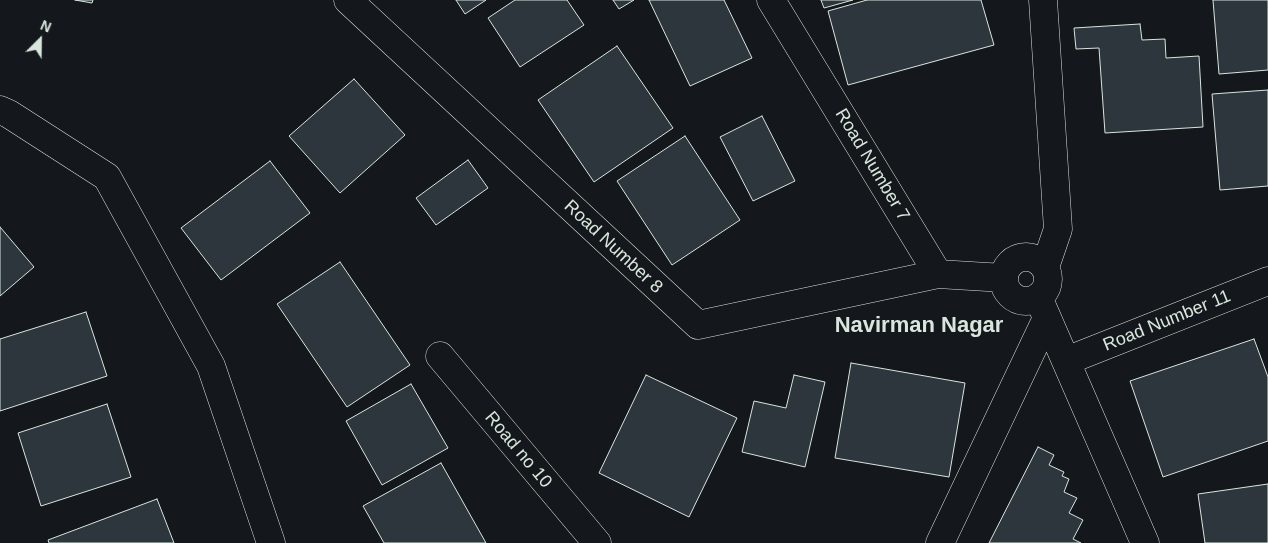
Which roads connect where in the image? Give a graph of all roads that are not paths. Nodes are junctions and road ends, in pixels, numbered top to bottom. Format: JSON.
{"nodes":[{"id":1,"x":348,"y":0,"type":"edge"},
{"id":2,"x":771,"y":0,"type":"edge"},
{"id":3,"x":1043,"y":0,"type":"edge"},
{"id":4,"x":0,"y":110,"type":"edge"},
{"id":5,"x":1045,"y":267,"type":"junction"},
{"id":6,"x":938,"y":274,"type":"junction"},
{"id":7,"x":1004,"y":278,"type":"junction"},
{"id":8,"x":1268,"y":281,"type":"edge"},
{"id":9,"x":1043,"y":308,"type":"junction"},
{"id":10,"x":440,"y":356,"type":"dead end"},
{"id":11,"x":1066,"y":361,"type":"junction"},
{"id":12,"x":271,"y":543,"type":"edge"},
{"id":13,"x":597,"y":543,"type":"edge"},
{"id":14,"x":940,"y":543,"type":"edge"},
{"id":15,"x":1144,"y":543,"type":"edge"}],
"edges":[{"from":1,"to":6,"type":"street","name":"Road Number 8"},
{"from":2,"to":6,"type":"street","name":"Road Number 7"},
{"from":3,"to":5,"type":"street"},
{"from":4,"to":12,"type":"street"},
{"from":5,"to":7,"type":"street"},
{"from":5,"to":9,"type":"street"},
{"from":6,"to":7,"type":"street"},
{"from":7,"to":9,"type":"street"},
{"from":8,"to":11,"type":"street","name":"Road Number 11"},
{"from":9,"to":11,"type":"street"},
{"from":9,"to":14,"type":"street"},
{"from":10,"to":13,"type":"street","name":"Road no 10"},
{"from":11,"to":15,"type":"street"}]}
